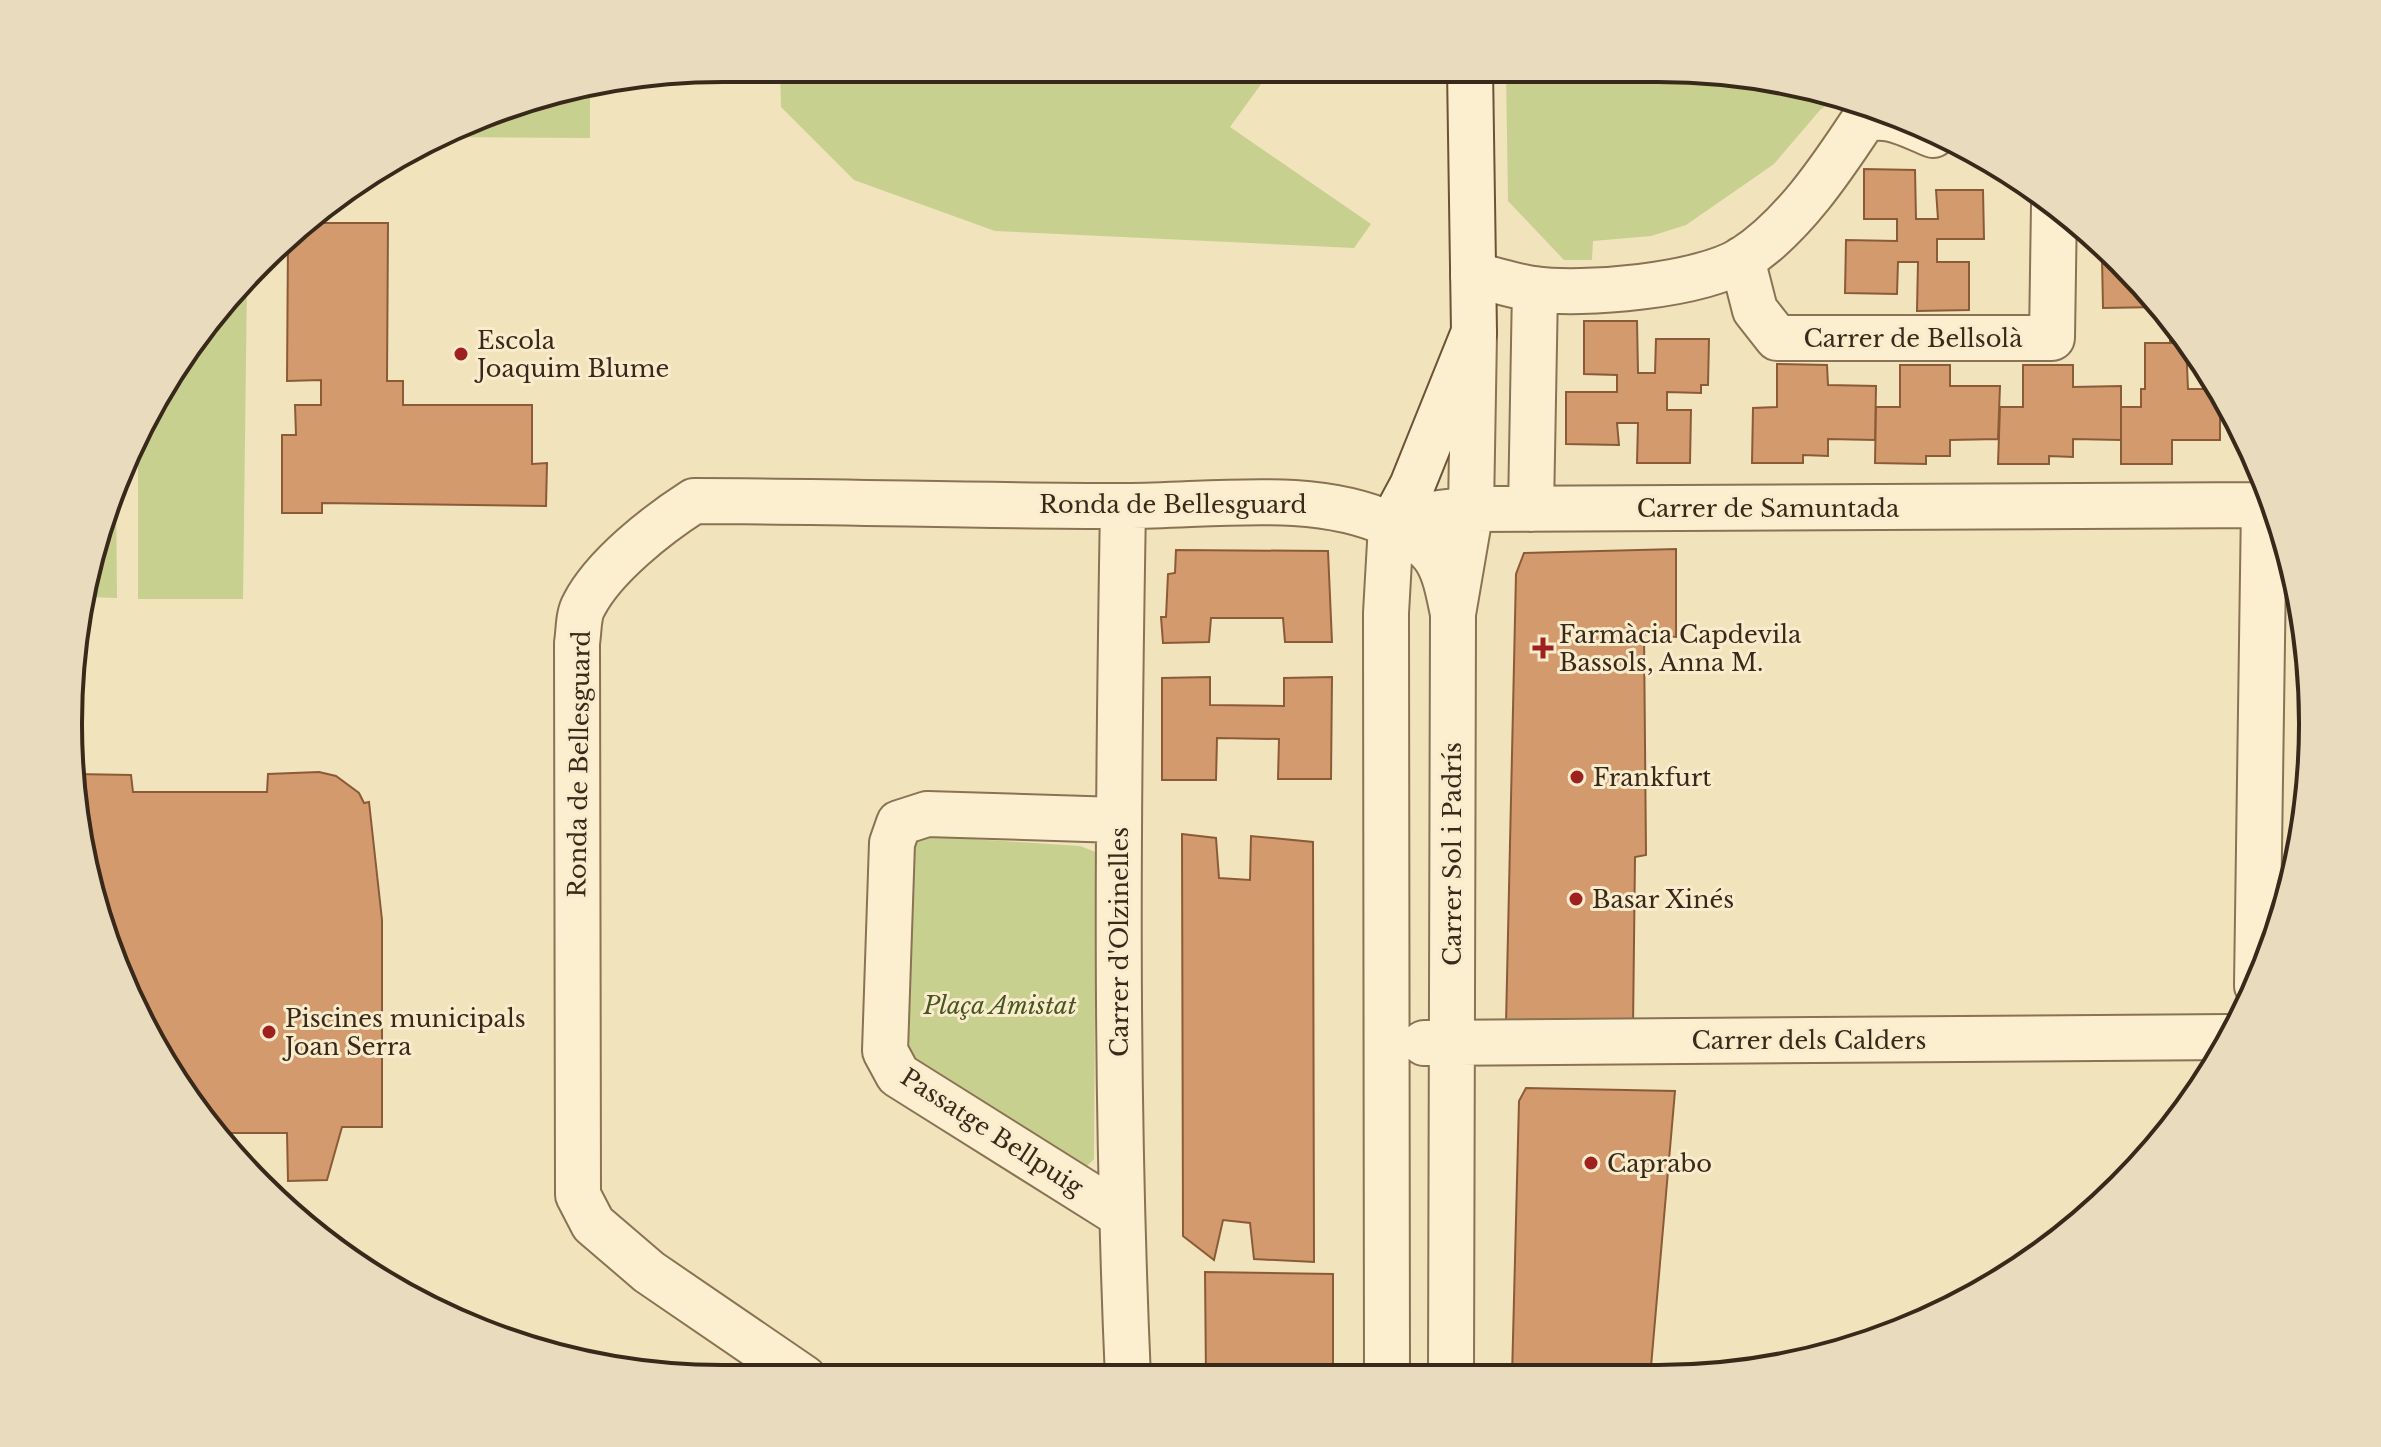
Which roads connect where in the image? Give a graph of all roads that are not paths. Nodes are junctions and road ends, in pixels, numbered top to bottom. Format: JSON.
{"nodes":[{"id":1,"x":1470,"y":82,"type":"edge"},
{"id":2,"x":1869,"y":118,"type":"edge"},
{"id":3,"x":2054,"y":220,"type":"edge"},
{"id":4,"x":1742,"y":259,"type":"junction"},
{"id":5,"x":1473,"y":275,"type":"junction"},
{"id":6,"x":1535,"y":289,"type":"junction"},
{"id":7,"x":1474,"y":332,"type":"junction"},
{"id":8,"x":2259,"y":500,"type":"edge"},
{"id":9,"x":1123,"y":506,"type":"junction"},
{"id":10,"x":1471,"y":509,"type":"junction"},
{"id":11,"x":1531,"y":509,"type":"junction"},
{"id":12,"x":1391,"y":525,"type":"junction"},
{"id":13,"x":2267,"y":525,"type":"edge"},
{"id":14,"x":1453,"y":614,"type":"junction"},
{"id":15,"x":1118,"y":820,"type":"junction"},
{"id":16,"x":2258,"y":949,"type":"edge"},
{"id":17,"x":2217,"y":1037,"type":"edge"},
{"id":18,"x":1452,"y":1043,"type":"junction"},
{"id":19,"x":1388,"y":1044,"type":"junction"},
{"id":20,"x":1121,"y":1215,"type":"junction"},
{"id":21,"x":785,"y":1365,"type":"edge"},
{"id":22,"x":1127,"y":1365,"type":"edge"},
{"id":23,"x":1387,"y":1365,"type":"edge"},
{"id":24,"x":1451,"y":1365,"type":"edge"}],
"edges":[{"from":1,"to":5,"type":"street","name":"Carrer Sol i Padrís"},
{"from":2,"to":4,"type":"street"},
{"from":3,"to":4,"type":"street","name":"Carrer de Bellsolà"},
{"from":4,"to":6,"type":"street"},
{"from":5,"to":6,"type":"street"},
{"from":5,"to":7,"type":"street","name":"Carrer Sol i Padrís"},
{"from":6,"to":11,"type":"street"},
{"from":7,"to":10,"type":"street","name":"Carrer Sol i Padrís"},
{"from":7,"to":12,"type":"street"},
{"from":8,"to":11,"type":"street","name":"Carrer de Samuntada"},
{"from":9,"to":12,"type":"street","name":"Ronda de Bellesguard"},
{"from":9,"to":15,"type":"street","name":"Carrer d'Olzinelles"},
{"from":9,"to":21,"type":"street","name":"Ronda de Bellesguard"},
{"from":10,"to":11,"type":"street","name":"Carrer de Samuntada"},
{"from":10,"to":12,"type":"street","name":"Carrer de Samuntada"},
{"from":10,"to":14,"type":"street","name":"Carrer Sol i Padrís"},
{"from":12,"to":14,"type":"street"},
{"from":12,"to":19,"type":"street"},
{"from":13,"to":16,"type":"street"},
{"from":14,"to":18,"type":"street","name":"Carrer Sol i Padrís"},
{"from":15,"to":20,"type":"street","name":"Carrer d'Olzinelles"},
{"from":15,"to":20,"type":"street","name":"Passatge Bellpuig"},
{"from":17,"to":18,"type":"street","name":"Carrer dels Calders"},
{"from":18,"to":19,"type":"street","name":"Carrer dels Calders"},
{"from":18,"to":24,"type":"street","name":"Carrer Sol i Padrís"},
{"from":19,"to":23,"type":"street"},
{"from":20,"to":22,"type":"street","name":"Carrer d'Olzinelles"}]}
